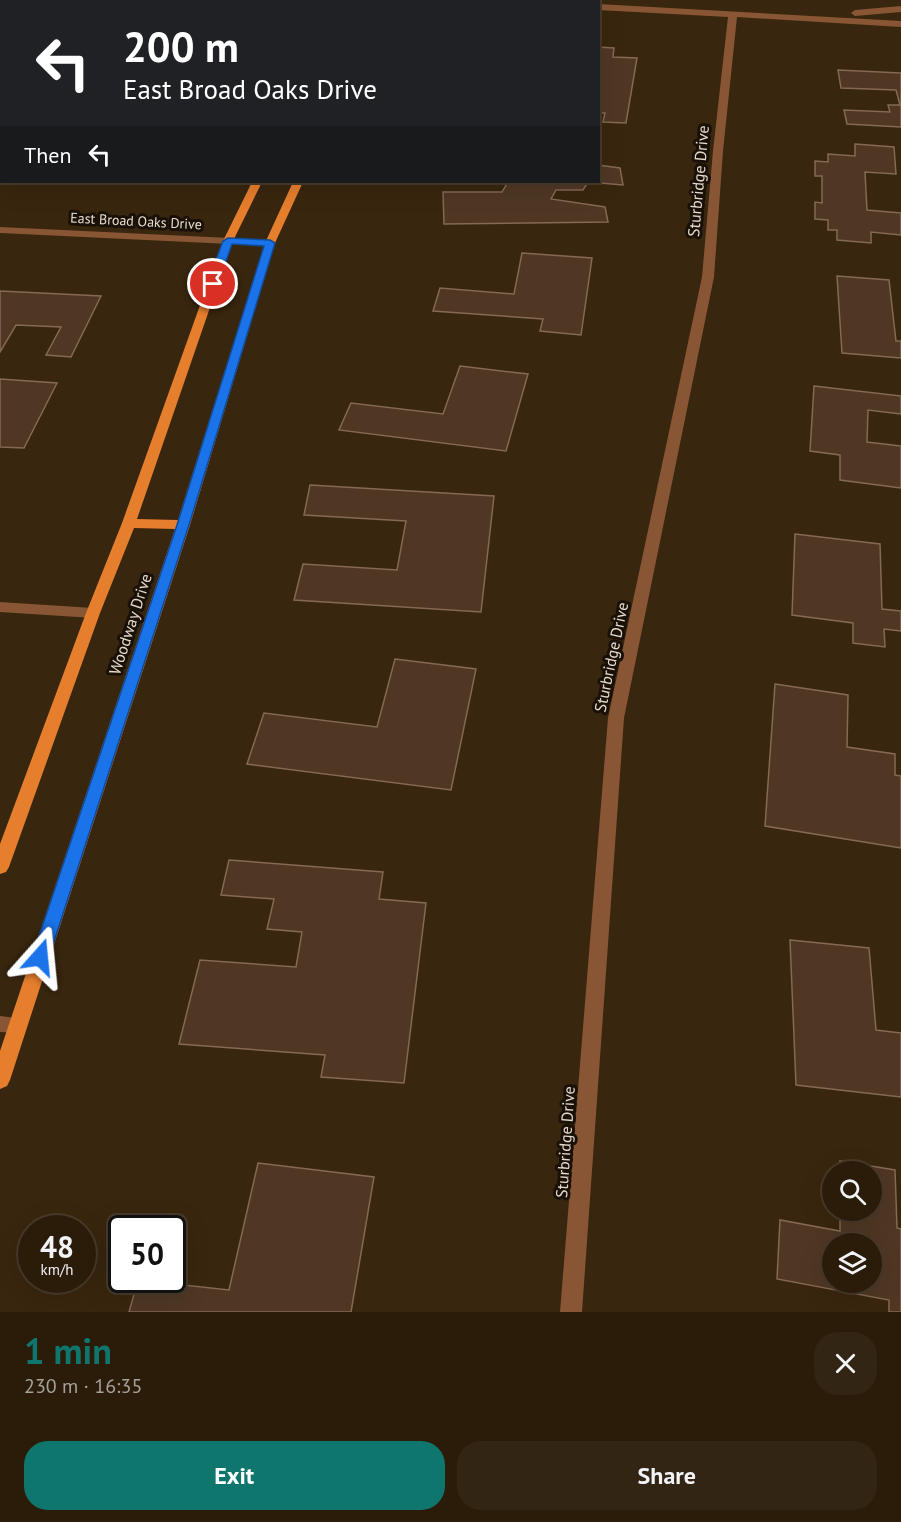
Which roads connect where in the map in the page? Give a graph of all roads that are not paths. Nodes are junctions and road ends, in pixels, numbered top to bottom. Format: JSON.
{"nodes":[{"id":1,"x":600,"y":7,"type":"edge"},
{"id":2,"x":901,"y":9,"type":"edge"},
{"id":3,"x":733,"y":15,"type":"junction"},
{"id":4,"x":801,"y":18,"type":"junction"},
{"id":5,"x":901,"y":24,"type":"edge"},
{"id":6,"x":257,"y":183,"type":"edge"},
{"id":7,"x":298,"y":183,"type":"edge"},
{"id":8,"x":0,"y":230,"type":"edge"},
{"id":9,"x":228,"y":241,"type":"junction"},
{"id":10,"x":270,"y":243,"type":"junction"},
{"id":11,"x":129,"y":523,"type":"junction"},
{"id":12,"x":183,"y":525,"type":"junction"},
{"id":13,"x":0,"y":607,"type":"edge"},
{"id":14,"x":93,"y":613,"type":"junction"},
{"id":15,"x":0,"y":867,"type":"edge"},
{"id":16,"x":9,"y":1024,"type":"edge"},
{"id":17,"x":0,"y":1080,"type":"edge"},
{"id":18,"x":571,"y":1312,"type":"edge"}],
"edges":[{"from":1,"to":3,"type":"street"},
{"from":2,"to":4,"type":"street"},
{"from":3,"to":4,"type":"street"},
{"from":3,"to":18,"type":"street","name":"Sturbridge Drive"},
{"from":4,"to":5,"type":"street"},
{"from":6,"to":9,"type":"main road"},
{"from":7,"to":10,"type":"main road","name":"Woodway Drive"},
{"from":8,"to":9,"type":"street","name":"East Broad Oaks Drive"},
{"from":9,"to":10,"type":"street","name":"East Broad Oaks Drive"},
{"from":9,"to":11,"type":"main road"},
{"from":10,"to":12,"type":"main road","name":"Woodway Drive"},
{"from":11,"to":12,"type":"main road"},
{"from":11,"to":14,"type":"main road"},
{"from":12,"to":16,"type":"main road","name":"Woodway Drive"},
{"from":13,"to":14,"type":"street"},
{"from":14,"to":15,"type":"main road"},
{"from":16,"to":17,"type":"main road","name":"Woodway Drive"}]}
